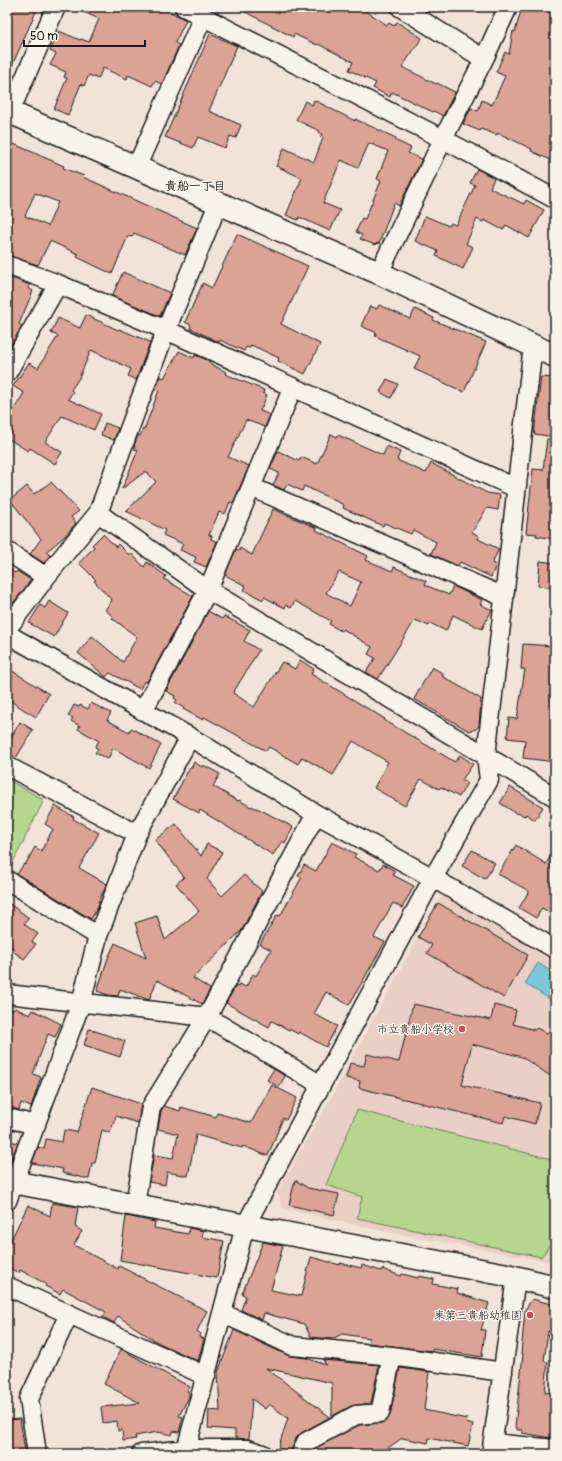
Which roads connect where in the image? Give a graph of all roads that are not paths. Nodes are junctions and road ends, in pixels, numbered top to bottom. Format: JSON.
{"nodes":[{"id":1,"x":56,"y":7,"type":"edge"},
{"id":2,"x":184,"y":7,"type":"edge"},
{"id":3,"x":400,"y":7,"type":"edge"},
{"id":4,"x":508,"y":7,"type":"edge"},
{"id":5,"x":203,"y":17,"type":"junction"},
{"id":6,"x":484,"y":58,"type":"junction"},
{"id":7,"x":8,"y":114,"type":"edge"},
{"id":8,"x":443,"y":139,"type":"junction"},
{"id":9,"x":136,"y":168,"type":"junction"},
{"id":10,"x":555,"y":199,"type":"edge"},
{"id":11,"x":218,"y":204,"type":"junction"},
{"id":12,"x":7,"y":265,"type":"edge"},
{"id":13,"x":379,"y":273,"type":"junction"},
{"id":14,"x":58,"y":284,"type":"junction"},
{"id":15,"x":166,"y":330,"type":"junction"},
{"id":16,"x":533,"y":345,"type":"junction"},
{"id":17,"x":555,"y":356,"type":"edge"},
{"id":18,"x":7,"y":373,"type":"edge"},
{"id":19,"x":293,"y":387,"type":"junction"},
{"id":20,"x":251,"y":487,"type":"junction"},
{"id":21,"x":516,"y":488,"type":"junction"},
{"id":22,"x":98,"y":513,"type":"junction"},
{"id":23,"x":7,"y":551,"type":"edge"},
{"id":24,"x":46,"y":577,"type":"junction"},
{"id":25,"x":208,"y":590,"type":"junction"},
{"id":26,"x":504,"y":598,"type":"junction"},
{"id":27,"x":7,"y":629,"type":"edge"},
{"id":28,"x":7,"y":634,"type":"edge"},
{"id":29,"x":143,"y":710,"type":"junction"},
{"id":30,"x":190,"y":737,"type":"junction"},
{"id":31,"x":486,"y":756,"type":"junction"},
{"id":32,"x":7,"y":766,"type":"edge"},
{"id":33,"x":555,"y":797,"type":"edge"},
{"id":34,"x":316,"y":814,"type":"junction"},
{"id":35,"x":137,"y":834,"type":"junction"},
{"id":36,"x":433,"y":878,"type":"junction"},
{"id":37,"x":7,"y":880,"type":"edge"},
{"id":38,"x":98,"y":936,"type":"junction"},
{"id":39,"x":555,"y":949,"type":"edge"},
{"id":40,"x":7,"y":994,"type":"edge"},
{"id":41,"x":81,"y":1003,"type":"junction"},
{"id":42,"x":207,"y":1017,"type":"junction"},
{"id":43,"x":321,"y":1085,"type":"junction"},
{"id":44,"x":7,"y":1118,"type":"edge"},
{"id":45,"x":36,"y":1125,"type":"junction"},
{"id":46,"x":10,"y":1188,"type":"edge"},
{"id":47,"x":135,"y":1205,"type":"junction"},
{"id":48,"x":245,"y":1226,"type":"junction"},
{"id":49,"x":516,"y":1278,"type":"junction"},
{"id":50,"x":7,"y":1286,"type":"edge"},
{"id":51,"x":555,"y":1287,"type":"edge"},
{"id":52,"x":69,"y":1314,"type":"junction"},
{"id":53,"x":222,"y":1314,"type":"junction"},
{"id":54,"x":392,"y":1356,"type":"junction"},
{"id":55,"x":503,"y":1372,"type":"junction"},
{"id":56,"x":206,"y":1376,"type":"junction"},
{"id":57,"x":492,"y":1448,"type":"edge"},
{"id":58,"x":555,"y":1449,"type":"edge"},
{"id":59,"x":186,"y":1451,"type":"edge"},
{"id":60,"x":37,"y":1454,"type":"edge"},
{"id":61,"x":141,"y":1454,"type":"edge"},
{"id":62,"x":263,"y":1454,"type":"edge"},
{"id":63,"x":301,"y":1454,"type":"edge"}],
"edges":[{"from":1,"to":7,"type":"street"},
{"from":2,"to":5,"type":"street"},
{"from":3,"to":6,"type":"street"},
{"from":4,"to":6,"type":"street"},
{"from":5,"to":8,"type":"street"},
{"from":5,"to":9,"type":"street"},
{"from":6,"to":8,"type":"street"},
{"from":7,"to":9,"type":"street"},
{"from":8,"to":10,"type":"street"},
{"from":8,"to":13,"type":"street"},
{"from":9,"to":11,"type":"street"},
{"from":11,"to":13,"type":"street"},
{"from":11,"to":15,"type":"street"},
{"from":12,"to":14,"type":"street"},
{"from":13,"to":16,"type":"street"},
{"from":14,"to":15,"type":"street"},
{"from":14,"to":18,"type":"street"},
{"from":15,"to":19,"type":"street"},
{"from":15,"to":22,"type":"street"},
{"from":16,"to":17,"type":"street"},
{"from":16,"to":21,"type":"street"},
{"from":19,"to":20,"type":"street"},
{"from":19,"to":21,"type":"street"},
{"from":20,"to":25,"type":"street"},
{"from":20,"to":26,"type":"street"},
{"from":21,"to":26,"type":"street"},
{"from":22,"to":24,"type":"street"},
{"from":22,"to":25,"type":"street"},
{"from":23,"to":24,"type":"street"},
{"from":24,"to":27,"type":"street"},
{"from":25,"to":29,"type":"street"},
{"from":25,"to":31,"type":"street"},
{"from":26,"to":31,"type":"street"},
{"from":28,"to":29,"type":"street"},
{"from":29,"to":30,"type":"street"},
{"from":30,"to":34,"type":"street"},
{"from":30,"to":35,"type":"street"},
{"from":31,"to":33,"type":"street"},
{"from":31,"to":36,"type":"street"},
{"from":32,"to":35,"type":"street"},
{"from":34,"to":36,"type":"street"},
{"from":34,"to":42,"type":"street"},
{"from":35,"to":38,"type":"street"},
{"from":36,"to":39,"type":"street"},
{"from":36,"to":43,"type":"street"},
{"from":37,"to":38,"type":"street"},
{"from":38,"to":41,"type":"street"},
{"from":40,"to":41,"type":"street"},
{"from":41,"to":42,"type":"street"},
{"from":41,"to":45,"type":"street"},
{"from":42,"to":43,"type":"street"},
{"from":42,"to":47,"type":"street"},
{"from":43,"to":48,"type":"street"},
{"from":44,"to":45,"type":"street"},
{"from":45,"to":46,"type":"street"},
{"from":46,"to":47,"type":"street"},
{"from":47,"to":48,"type":"street"},
{"from":48,"to":49,"type":"street"},
{"from":48,"to":53,"type":"street"},
{"from":49,"to":51,"type":"street"},
{"from":49,"to":55,"type":"street"},
{"from":50,"to":52,"type":"street"},
{"from":52,"to":56,"type":"street"},
{"from":52,"to":60,"type":"street"},
{"from":53,"to":54,"type":"street"},
{"from":53,"to":56,"type":"street"},
{"from":54,"to":55,"type":"street"},
{"from":54,"to":63,"type":"street"},
{"from":55,"to":57,"type":"street"},
{"from":56,"to":59,"type":"street"},
{"from":57,"to":58,"type":"street"},
{"from":59,"to":61,"type":"street"},
{"from":59,"to":62,"type":"street"}]}
